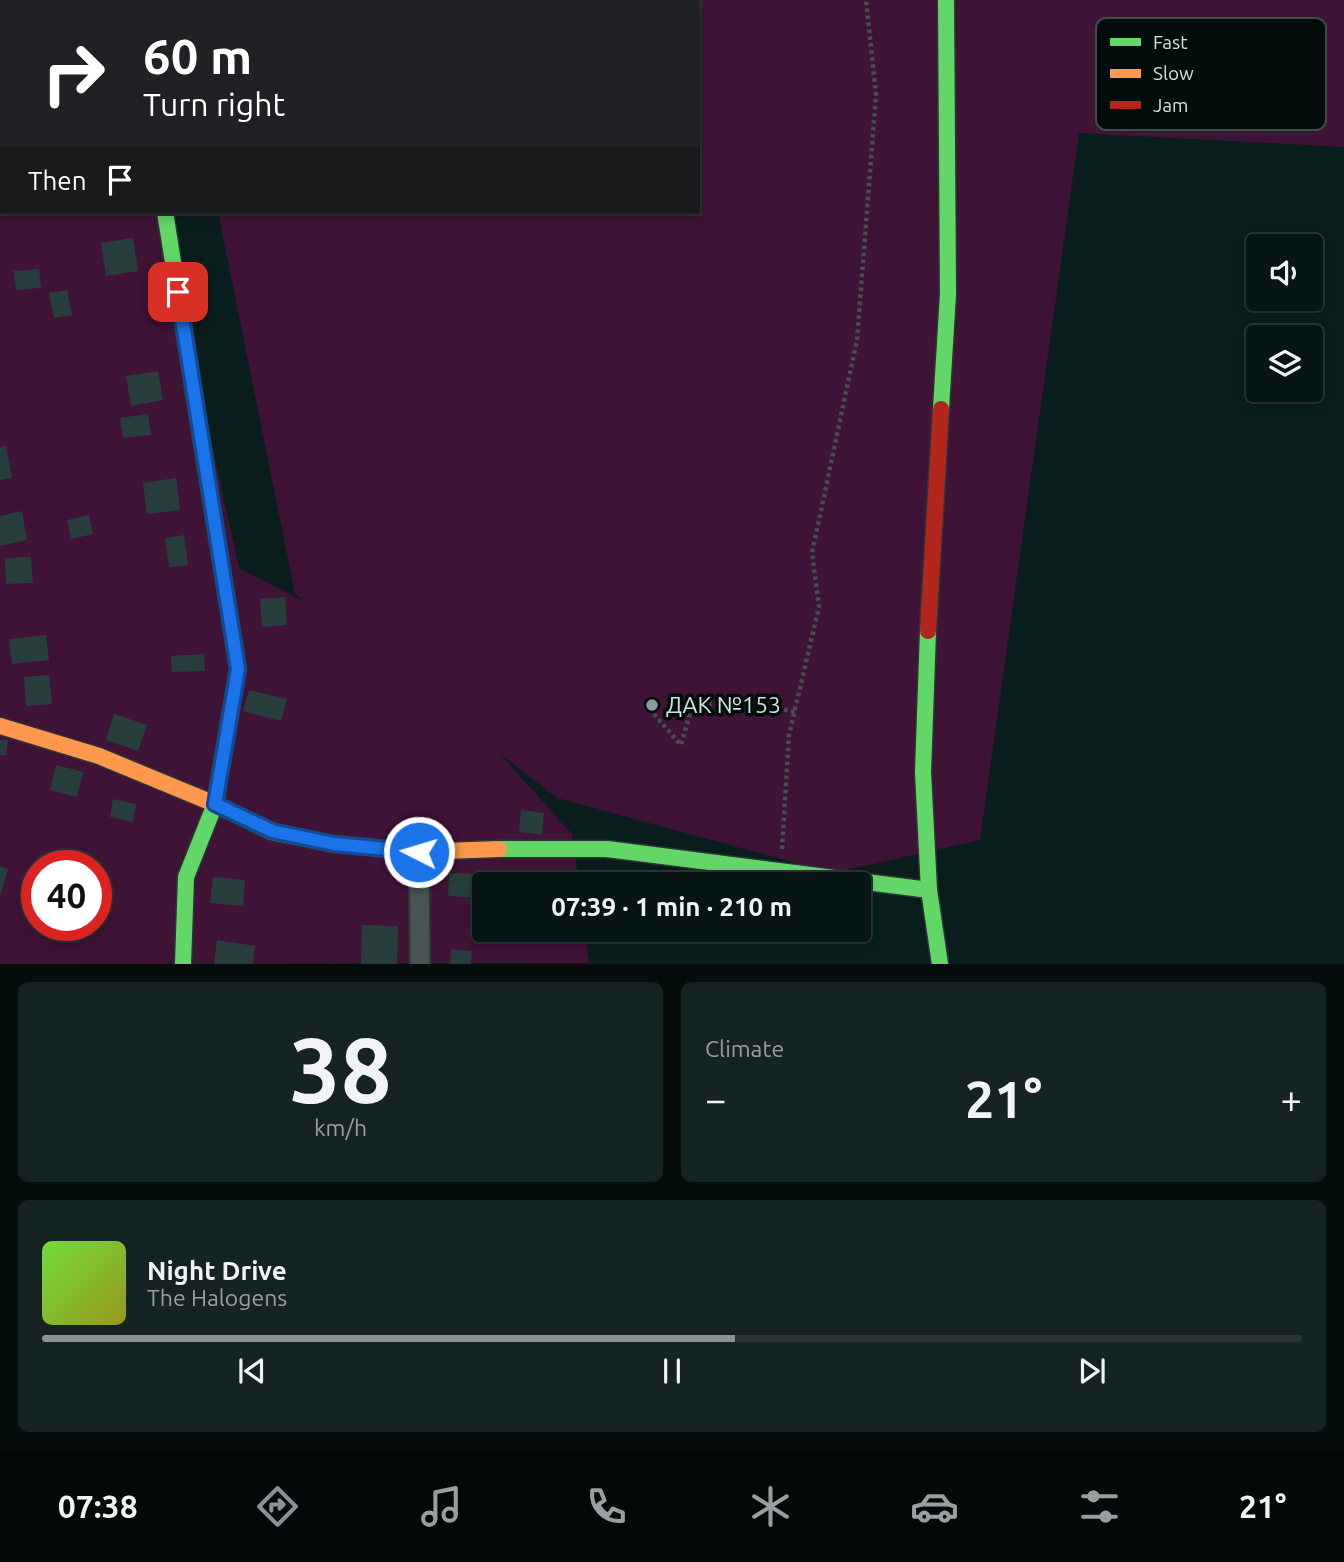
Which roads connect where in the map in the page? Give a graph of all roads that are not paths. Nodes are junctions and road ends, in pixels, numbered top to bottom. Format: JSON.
{"nodes":[{"id":1,"x":946,"y":0,"type":"edge"},
{"id":2,"x":165,"y":214,"type":"edge"},
{"id":3,"x":0,"y":726,"type":"edge"},
{"id":4,"x":215,"y":804,"type":"junction"},
{"id":5,"x":419,"y":852,"type":"junction"},
{"id":6,"x":929,"y":890,"type":"junction"},
{"id":7,"x":183,"y":964,"type":"edge"},
{"id":8,"x":421,"y":964,"type":"edge"},
{"id":9,"x":940,"y":964,"type":"edge"}],
"edges":[{"from":1,"to":6,"type":"street"},
{"from":2,"to":4,"type":"street"},
{"from":3,"to":4,"type":"street"},
{"from":4,"to":5,"type":"street"},
{"from":4,"to":7,"type":"street"},
{"from":5,"to":6,"type":"street"},
{"from":5,"to":8,"type":"street"},
{"from":6,"to":9,"type":"street"}]}
